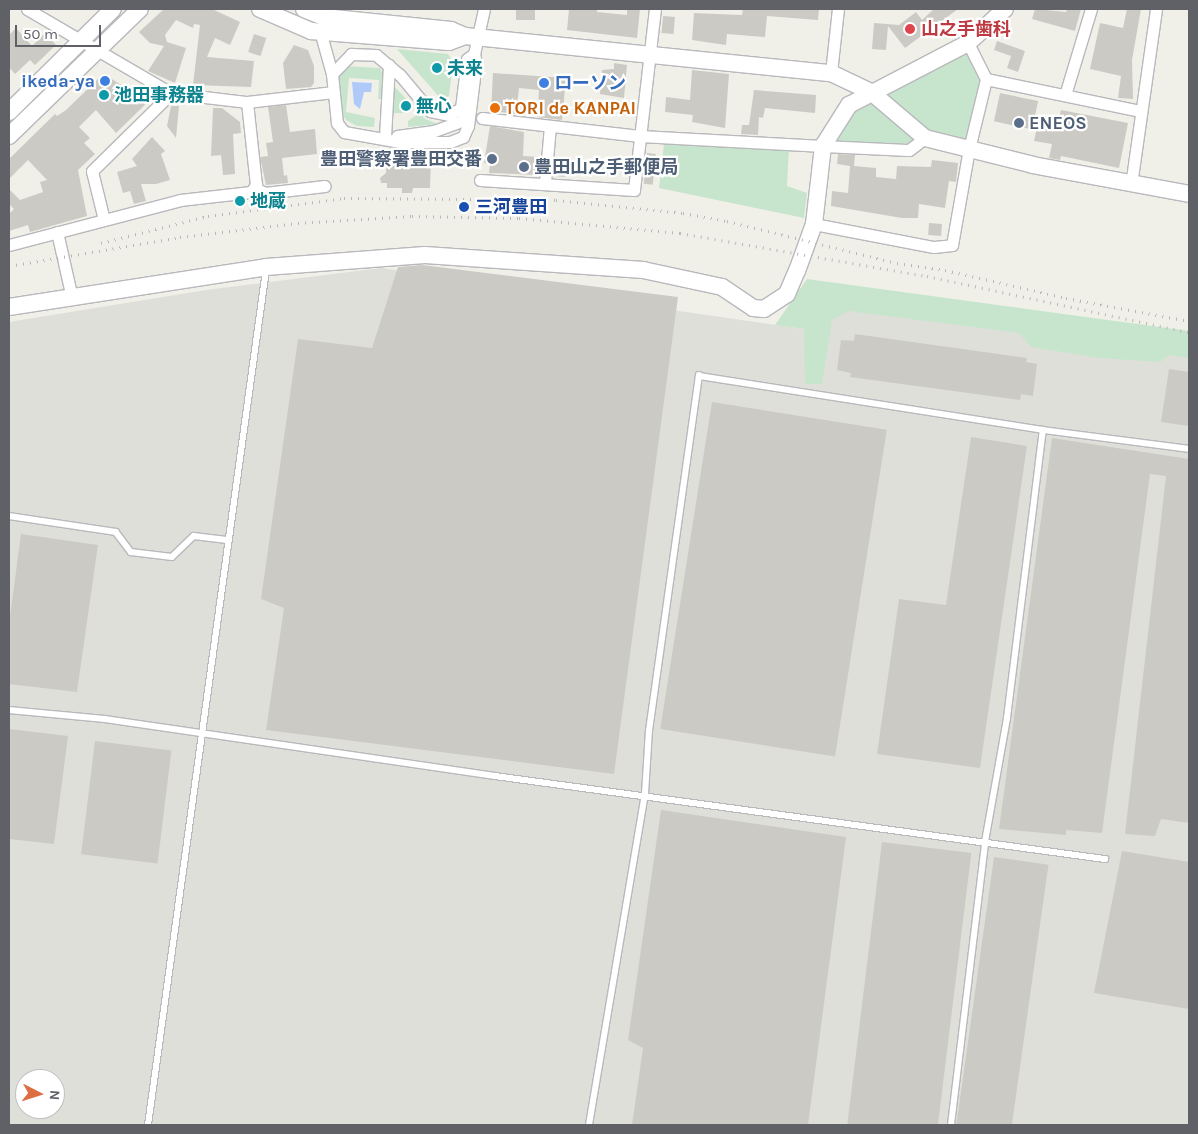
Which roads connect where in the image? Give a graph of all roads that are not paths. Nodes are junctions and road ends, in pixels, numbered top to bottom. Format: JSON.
{"nodes":[{"id":1,"x":27,"y":9,"type":"edge"},
{"id":2,"x":113,"y":9,"type":"edge"},
{"id":3,"x":140,"y":9,"type":"edge"},
{"id":4,"x":260,"y":9,"type":"edge"},
{"id":5,"x":304,"y":9,"type":"edge"},
{"id":6,"x":655,"y":9,"type":"edge"},
{"id":7,"x":838,"y":9,"type":"edge"},
{"id":8,"x":1005,"y":9,"type":"edge"},
{"id":9,"x":1091,"y":9,"type":"edge"},
{"id":10,"x":1156,"y":9,"type":"edge"},
{"id":11,"x":349,"y":14,"type":"edge"},
{"id":12,"x":483,"y":14,"type":"edge"},
{"id":13,"x":320,"y":31,"type":"junction"},
{"id":14,"x":472,"y":36,"type":"junction"},
{"id":15,"x":81,"y":42,"type":"junction"},
{"id":16,"x":968,"y":43,"type":"junction"},
{"id":17,"x":96,"y":51,"type":"junction"},
{"id":18,"x":474,"y":54,"type":"junction"},
{"id":19,"x":651,"y":54,"type":"junction"},
{"id":20,"x":390,"y":65,"type":"junction"},
{"id":21,"x":831,"y":73,"type":"junction"},
{"id":22,"x":332,"y":74,"type":"junction"},
{"id":23,"x":986,"y":79,"type":"junction"},
{"id":24,"x":333,"y":92,"type":"junction"},
{"id":25,"x":871,"y":92,"type":"junction"},
{"id":26,"x":171,"y":93,"type":"junction"},
{"id":27,"x":1065,"y":95,"type":"junction"},
{"id":28,"x":247,"y":102,"type":"junction"},
{"id":29,"x":470,"y":110,"type":"junction"},
{"id":30,"x":1141,"y":111,"type":"junction"},
{"id":31,"x":9,"y":112,"type":"edge"},
{"id":32,"x":482,"y":118,"type":"dead end"},
{"id":33,"x":550,"y":126,"type":"junction"},
{"id":34,"x":9,"y":136,"type":"edge"},
{"id":35,"x":368,"y":136,"type":"junction"},
{"id":36,"x":640,"y":136,"type":"junction"},
{"id":37,"x":384,"y":137,"type":"junction"},
{"id":38,"x":925,"y":138,"type":"junction"},
{"id":39,"x":823,"y":146,"type":"junction"},
{"id":40,"x":969,"y":149,"type":"junction"},
{"id":41,"x":480,"y":180,"type":"dead end"},
{"id":42,"x":545,"y":182,"type":"junction"},
{"id":43,"x":1131,"y":185,"type":"junction"},
{"id":44,"x":325,"y":186,"type":"dead end"},
{"id":45,"x":254,"y":188,"type":"junction"},
{"id":46,"x":1189,"y":194,"type":"edge"},
{"id":47,"x":104,"y":220,"type":"junction"},
{"id":48,"x":814,"y":224,"type":"junction"},
{"id":49,"x":57,"y":232,"type":"junction"},
{"id":50,"x":9,"y":245,"type":"edge"},
{"id":51,"x":266,"y":267,"type":"junction"},
{"id":52,"x":72,"y":298,"type":"junction"},
{"id":53,"x":9,"y":307,"type":"edge"},
{"id":54,"x":1043,"y":430,"type":"junction"},
{"id":55,"x":1189,"y":449,"type":"edge"},
{"id":56,"x":9,"y":516,"type":"edge"},
{"id":57,"x":229,"y":540,"type":"junction"},
{"id":58,"x":9,"y":710,"type":"edge"},
{"id":59,"x":204,"y":735,"type":"junction"},
{"id":60,"x":644,"y":794,"type":"junction"},
{"id":61,"x":985,"y":842,"type":"junction"},
{"id":62,"x":1105,"y":859,"type":"dead end"},
{"id":63,"x":148,"y":1125,"type":"edge"},
{"id":64,"x":590,"y":1125,"type":"edge"},
{"id":65,"x":951,"y":1125,"type":"edge"}],
"edges":[{"from":1,"to":15,"type":"street"},
{"from":2,"to":15,"type":"street"},
{"from":3,"to":17,"type":"street"},
{"from":4,"to":13,"type":"street"},
{"from":5,"to":11,"type":"street"},
{"from":6,"to":19,"type":"street"},
{"from":7,"to":21,"type":"street"},
{"from":8,"to":16,"type":"street"},
{"from":9,"to":27,"type":"street"},
{"from":10,"to":30,"type":"street"},
{"from":11,"to":14,"type":"street"},
{"from":12,"to":14,"type":"street"},
{"from":13,"to":14,"type":"street"},
{"from":13,"to":22,"type":"street"},
{"from":14,"to":18,"type":"street"},
{"from":14,"to":19,"type":"street"},
{"from":15,"to":17,"type":"street"},
{"from":15,"to":31,"type":"street"},
{"from":16,"to":23,"type":"street"},
{"from":16,"to":25,"type":"street"},
{"from":17,"to":26,"type":"street"},
{"from":17,"to":34,"type":"street"},
{"from":18,"to":20,"type":"street"},
{"from":18,"to":29,"type":"street"},
{"from":19,"to":21,"type":"street"},
{"from":19,"to":36,"type":"street"},
{"from":20,"to":22,"type":"street"},
{"from":20,"to":37,"type":"street"},
{"from":21,"to":25,"type":"street"},
{"from":22,"to":24,"type":"street"},
{"from":23,"to":27,"type":"street"},
{"from":23,"to":40,"type":"street"},
{"from":24,"to":28,"type":"street"},
{"from":24,"to":35,"type":"street"},
{"from":25,"to":38,"type":"street"},
{"from":25,"to":39,"type":"street"},
{"from":26,"to":28,"type":"street"},
{"from":26,"to":47,"type":"street"},
{"from":27,"to":30,"type":"street"},
{"from":28,"to":45,"type":"street"},
{"from":29,"to":35,"type":"street"},
{"from":29,"to":37,"type":"street"},
{"from":30,"to":43,"type":"street"},
{"from":32,"to":33,"type":"street"},
{"from":33,"to":36,"type":"street"},
{"from":33,"to":42,"type":"street"},
{"from":35,"to":37,"type":"street"},
{"from":36,"to":39,"type":"street"},
{"from":36,"to":42,"type":"street"},
{"from":38,"to":39,"type":"street"},
{"from":38,"to":40,"type":"street"},
{"from":39,"to":48,"type":"street"},
{"from":40,"to":43,"type":"street"},
{"from":40,"to":48,"type":"street"},
{"from":41,"to":42,"type":"street"},
{"from":43,"to":46,"type":"street"},
{"from":44,"to":45,"type":"street"},
{"from":45,"to":47,"type":"street"},
{"from":47,"to":49,"type":"street"},
{"from":48,"to":51,"type":"street"},
{"from":49,"to":50,"type":"street"},
{"from":49,"to":52,"type":"street"},
{"from":51,"to":52,"type":"street"},
{"from":51,"to":57,"type":"lane"},
{"from":52,"to":53,"type":"street"},
{"from":54,"to":55,"type":"lane"},
{"from":54,"to":60,"type":"lane"},
{"from":54,"to":61,"type":"lane"},
{"from":56,"to":57,"type":"lane"},
{"from":57,"to":59,"type":"lane"},
{"from":58,"to":59,"type":"lane"},
{"from":59,"to":60,"type":"lane"},
{"from":59,"to":63,"type":"lane"},
{"from":60,"to":61,"type":"lane"},
{"from":60,"to":64,"type":"lane"},
{"from":61,"to":62,"type":"lane"},
{"from":61,"to":65,"type":"lane"}]}
